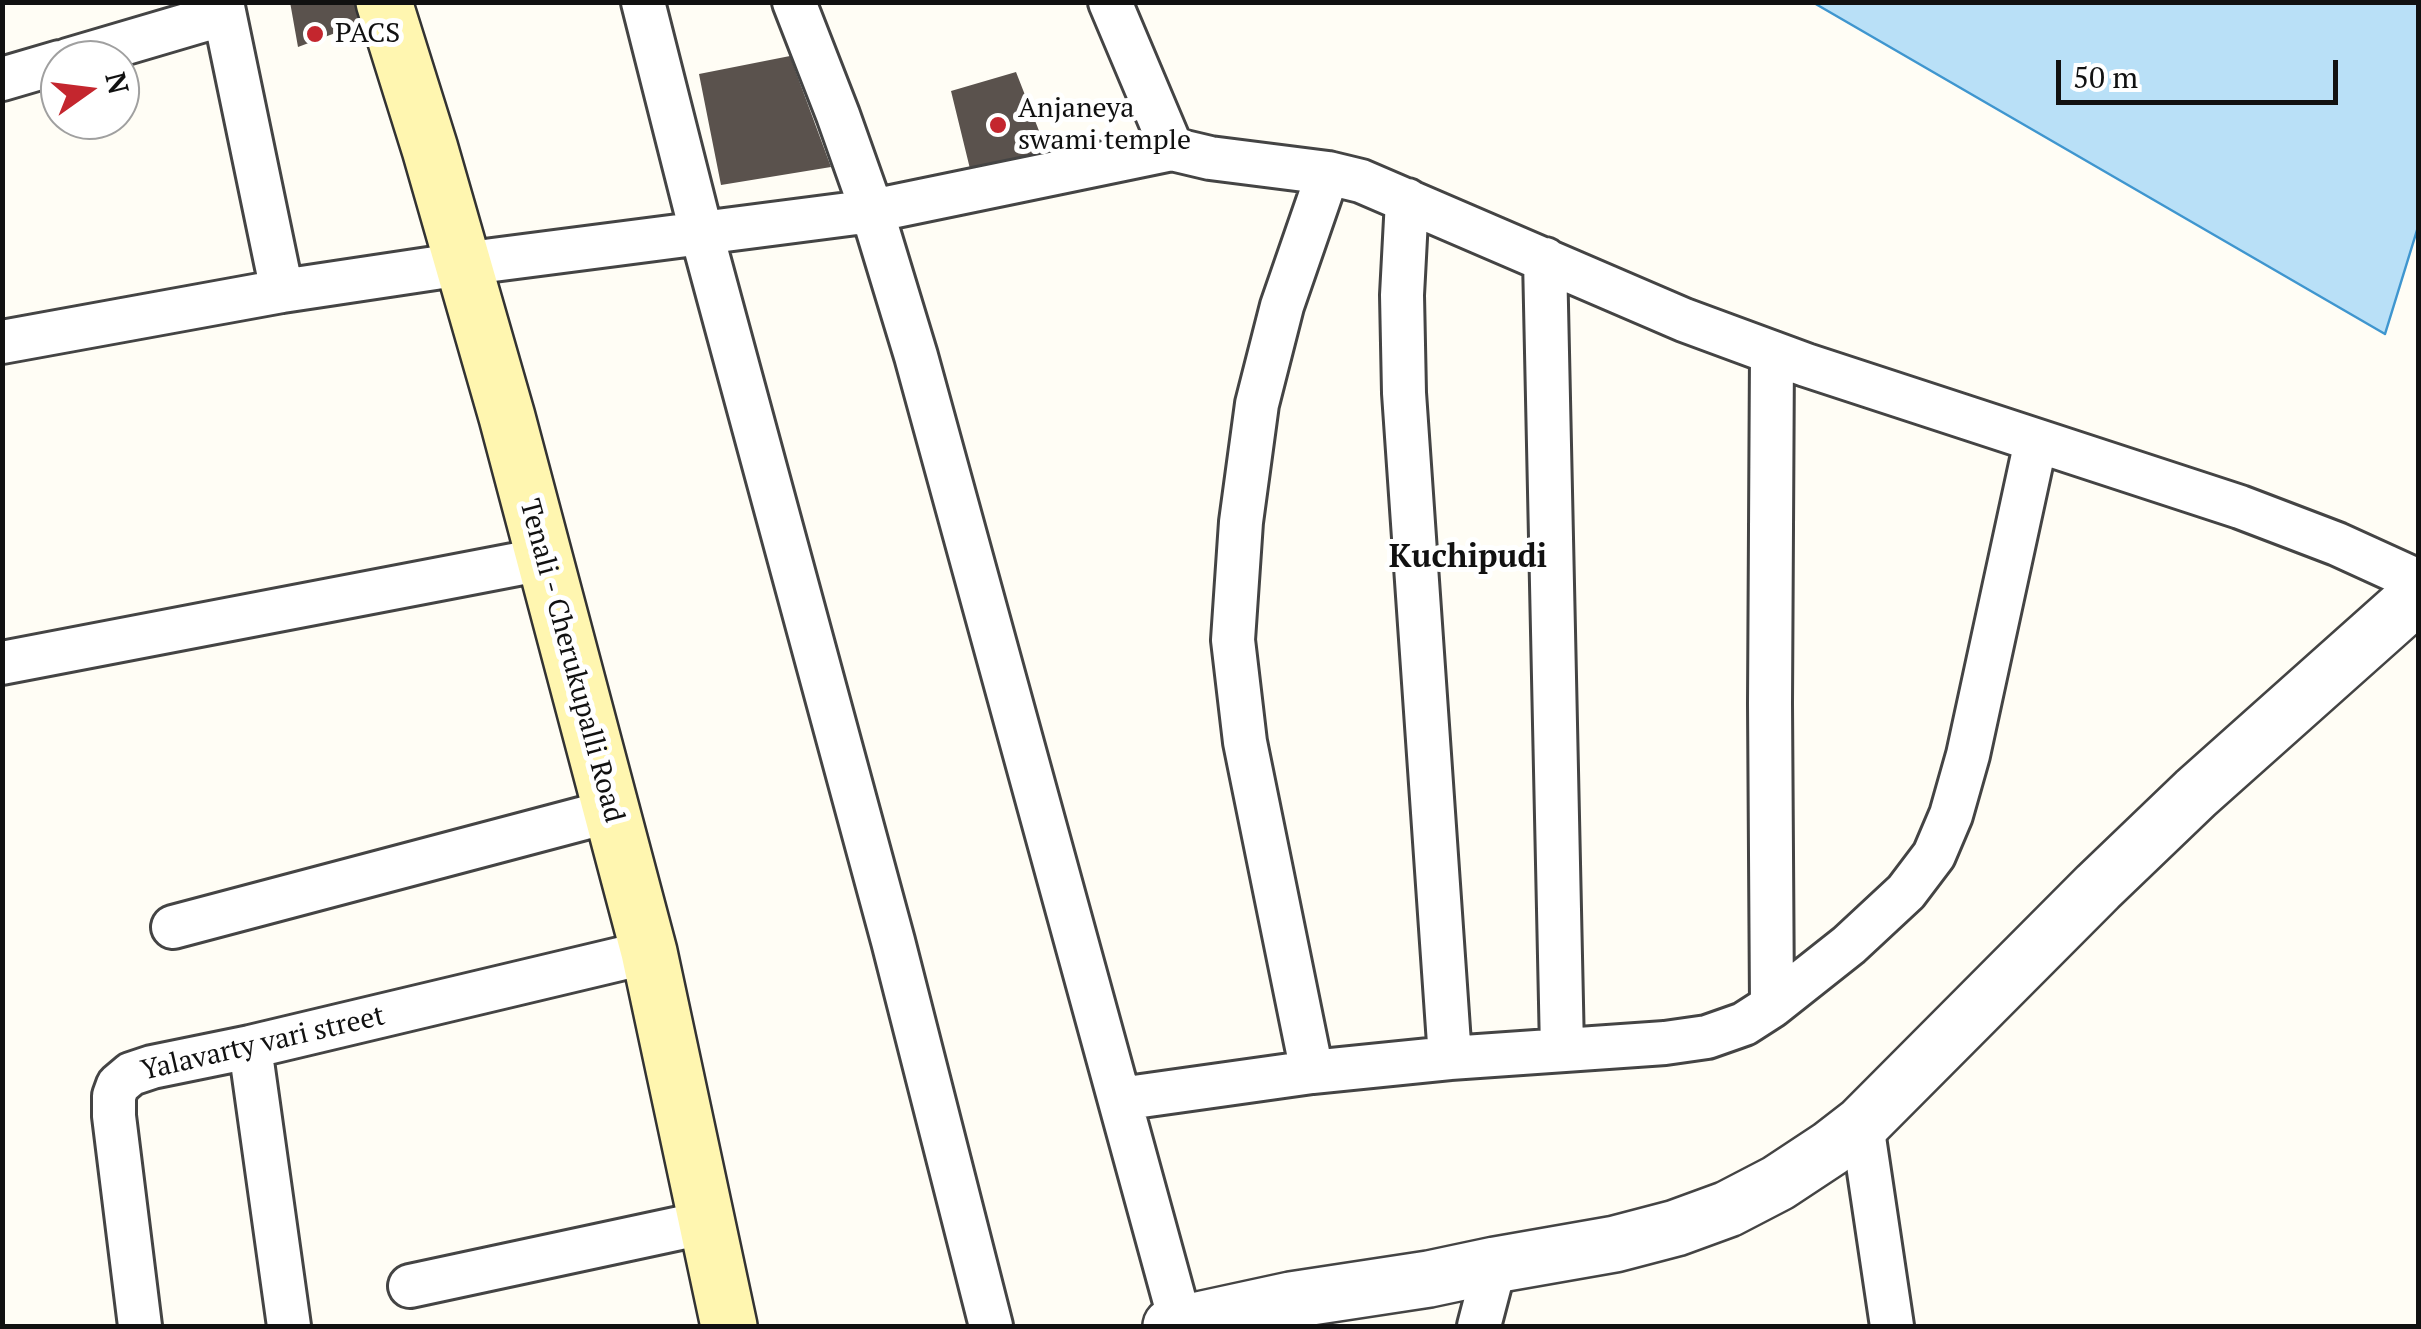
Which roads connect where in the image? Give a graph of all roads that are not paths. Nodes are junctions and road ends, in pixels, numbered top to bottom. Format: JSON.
{"nodes":[{"id":1,"x":384,"y":2,"type":"edge"},
{"id":2,"x":643,"y":2,"type":"edge"},
{"id":3,"x":794,"y":2,"type":"edge"},
{"id":4,"x":1110,"y":2,"type":"edge"},
{"id":5,"x":223,"y":8,"type":"edge"},
{"id":6,"x":128,"y":40,"type":"edge"},
{"id":7,"x":40,"y":68,"type":"edge"},
{"id":8,"x":2,"y":79,"type":"edge"},
{"id":9,"x":1172,"y":149,"type":"junction"},
{"id":10,"x":1328,"y":172,"type":"junction"},
{"id":11,"x":1407,"y":200,"type":"junction"},
{"id":12,"x":872,"y":211,"type":"junction"},
{"id":13,"x":702,"y":235,"type":"junction"},
{"id":14,"x":1545,"y":259,"type":"junction"},
{"id":15,"x":462,"y":264,"type":"junction"},
{"id":16,"x":282,"y":290,"type":"junction"},
{"id":17,"x":2,"y":342,"type":"edge"},
{"id":18,"x":1772,"y":353,"type":"junction"},
{"id":19,"x":2036,"y":442,"type":"junction"},
{"id":20,"x":544,"y":559,"type":"junction"},
{"id":21,"x":2418,"y":581,"type":"edge"},
{"id":22,"x":2418,"y":594,"type":"edge"},
{"id":23,"x":2,"y":663,"type":"edge"},
{"id":24,"x":612,"y":812,"type":"junction"},
{"id":25,"x":173,"y":927,"type":"dead end"},
{"id":26,"x":649,"y":952,"type":"junction"},
{"id":27,"x":1772,"y":1006,"type":"junction"},
{"id":28,"x":250,"y":1047,"type":"junction"},
{"id":29,"x":1562,"y":1049,"type":"junction"},
{"id":30,"x":1450,"y":1058,"type":"junction"},
{"id":31,"x":1312,"y":1072,"type":"junction"},
{"id":32,"x":1120,"y":1099,"type":"junction"},
{"id":33,"x":1862,"y":1124,"type":"junction"},
{"id":34,"x":708,"y":1222,"type":"junction"},
{"id":35,"x":1495,"y":1264,"type":"junction"},
{"id":36,"x":410,"y":1286,"type":"dead end"},
{"id":37,"x":1176,"y":1325,"type":"edge"},
{"id":38,"x":140,"y":1326,"type":"edge"},
{"id":39,"x":290,"y":1326,"type":"edge"},
{"id":40,"x":730,"y":1326,"type":"edge"},
{"id":41,"x":991,"y":1326,"type":"edge"},
{"id":42,"x":1480,"y":1326,"type":"edge"},
{"id":43,"x":1892,"y":1326,"type":"edge"}],
"edges":[{"from":1,"to":15,"type":"main road","name":"Tenali - Cherukupalli Road"},
{"from":2,"to":13,"type":"street"},
{"from":3,"to":12,"type":"street"},
{"from":4,"to":9,"type":"street"},
{"from":5,"to":6,"type":"street"},
{"from":5,"to":16,"type":"street"},
{"from":7,"to":8,"type":"street"},
{"from":9,"to":10,"type":"street"},
{"from":9,"to":12,"type":"street"},
{"from":10,"to":11,"type":"street"},
{"from":10,"to":31,"type":"street"},
{"from":11,"to":14,"type":"street"},
{"from":11,"to":30,"type":"street"},
{"from":12,"to":13,"type":"street"},
{"from":12,"to":32,"type":"street"},
{"from":13,"to":15,"type":"street"},
{"from":13,"to":41,"type":"street"},
{"from":14,"to":18,"type":"street"},
{"from":14,"to":29,"type":"street"},
{"from":15,"to":16,"type":"street"},
{"from":15,"to":20,"type":"main road","name":"Tenali - Cherukupalli Road"},
{"from":16,"to":17,"type":"street"},
{"from":18,"to":19,"type":"street"},
{"from":18,"to":27,"type":"street"},
{"from":19,"to":21,"type":"street"},
{"from":19,"to":27,"type":"street"},
{"from":20,"to":23,"type":"street"},
{"from":20,"to":24,"type":"main road","name":"Tenali - Cherukupalli Road"},
{"from":22,"to":33,"type":"street"},
{"from":24,"to":25,"type":"street"},
{"from":24,"to":26,"type":"main road","name":"Tenali - Cherukupalli Road"},
{"from":26,"to":28,"type":"street","name":"Yalavarty vari street"},
{"from":26,"to":34,"type":"main road","name":"Tenali - Cherukupalli Road"},
{"from":27,"to":29,"type":"street"},
{"from":28,"to":38,"type":"street","name":"Yalavarty vari street"},
{"from":28,"to":39,"type":"street"},
{"from":29,"to":30,"type":"street"},
{"from":30,"to":31,"type":"street"},
{"from":31,"to":32,"type":"street"},
{"from":32,"to":37,"type":"street"},
{"from":33,"to":35,"type":"street"},
{"from":33,"to":43,"type":"street"},
{"from":34,"to":36,"type":"street"},
{"from":34,"to":40,"type":"main road","name":"Tenali - Cherukupalli Road"},
{"from":35,"to":37,"type":"street"},
{"from":35,"to":42,"type":"street"}]}
